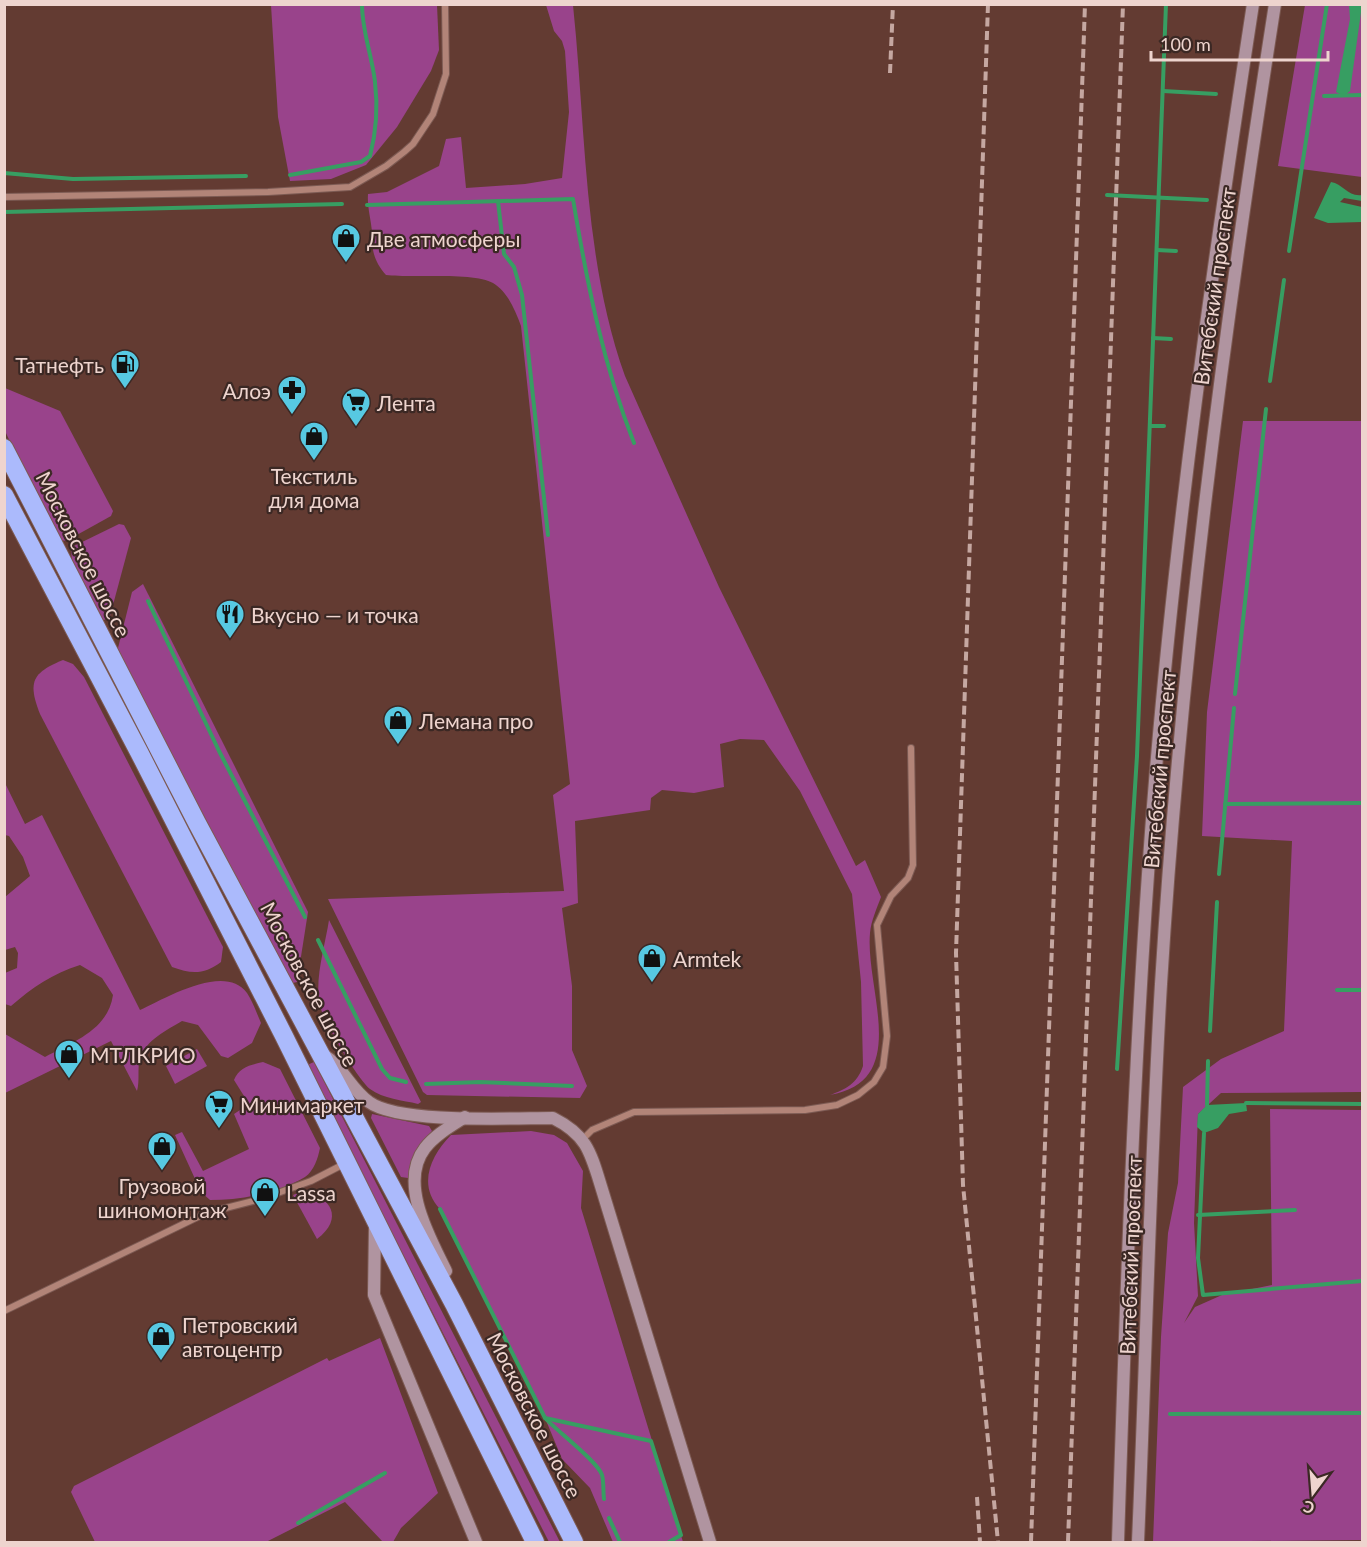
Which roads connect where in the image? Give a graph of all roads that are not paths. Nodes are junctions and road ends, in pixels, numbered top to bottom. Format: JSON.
{"nodes":[{"id":1,"x":445,"y":4,"type":"edge"},
{"id":2,"x":1253,"y":4,"type":"edge"},
{"id":3,"x":1275,"y":4,"type":"edge"},
{"id":4,"x":4,"y":197,"type":"edge"},
{"id":5,"x":4,"y":448,"type":"edge"},
{"id":6,"x":4,"y":495,"type":"edge"},
{"id":7,"x":4,"y":502,"type":"edge"},
{"id":8,"x":16,"y":518,"type":"junction"},
{"id":9,"x":911,"y":748,"type":"dead end"},
{"id":10,"x":321,"y":1053,"type":"junction"},
{"id":11,"x":465,"y":1117,"type":"junction"},
{"id":12,"x":583,"y":1139,"type":"junction"},
{"id":13,"x":347,"y":1162,"type":"junction"},
{"id":14,"x":375,"y":1220,"type":"junction"},
{"id":15,"x":454,"y":1304,"type":"junction"},
{"id":16,"x":4,"y":1311,"type":"edge"},
{"id":17,"x":476,"y":1542,"type":"edge"},
{"id":18,"x":535,"y":1542,"type":"edge"},
{"id":19,"x":574,"y":1542,"type":"edge"},
{"id":20,"x":710,"y":1542,"type":"edge"},
{"id":21,"x":1118,"y":1542,"type":"edge"},
{"id":22,"x":1138,"y":1542,"type":"edge"}],
"edges":[{"from":1,"to":4,"type":"street"},
{"from":2,"to":21,"type":"main road","name":"Витебский проспект"},
{"from":3,"to":22,"type":"main road","name":"Витебский проспект"},
{"from":5,"to":10,"type":"highway","name":"Московское шоссе"},
{"from":6,"to":8,"type":"highway","name":"Московское шоссе"},
{"from":7,"to":8,"type":"main road"},
{"from":8,"to":13,"type":"highway","name":"Московское шоссе"},
{"from":9,"to":12,"type":"street"},
{"from":10,"to":11,"type":"main road"},
{"from":10,"to":15,"type":"highway","name":"Московское шоссе"},
{"from":11,"to":12,"type":"main road"},
{"from":11,"to":15,"type":"main road"},
{"from":12,"to":20,"type":"main road"},
{"from":13,"to":14,"type":"highway","name":"Московское шоссе"},
{"from":13,"to":16,"type":"street"},
{"from":14,"to":17,"type":"main road"},
{"from":14,"to":18,"type":"highway","name":"Московское шоссе"},
{"from":15,"to":19,"type":"highway","name":"Московское шоссе"}]}
